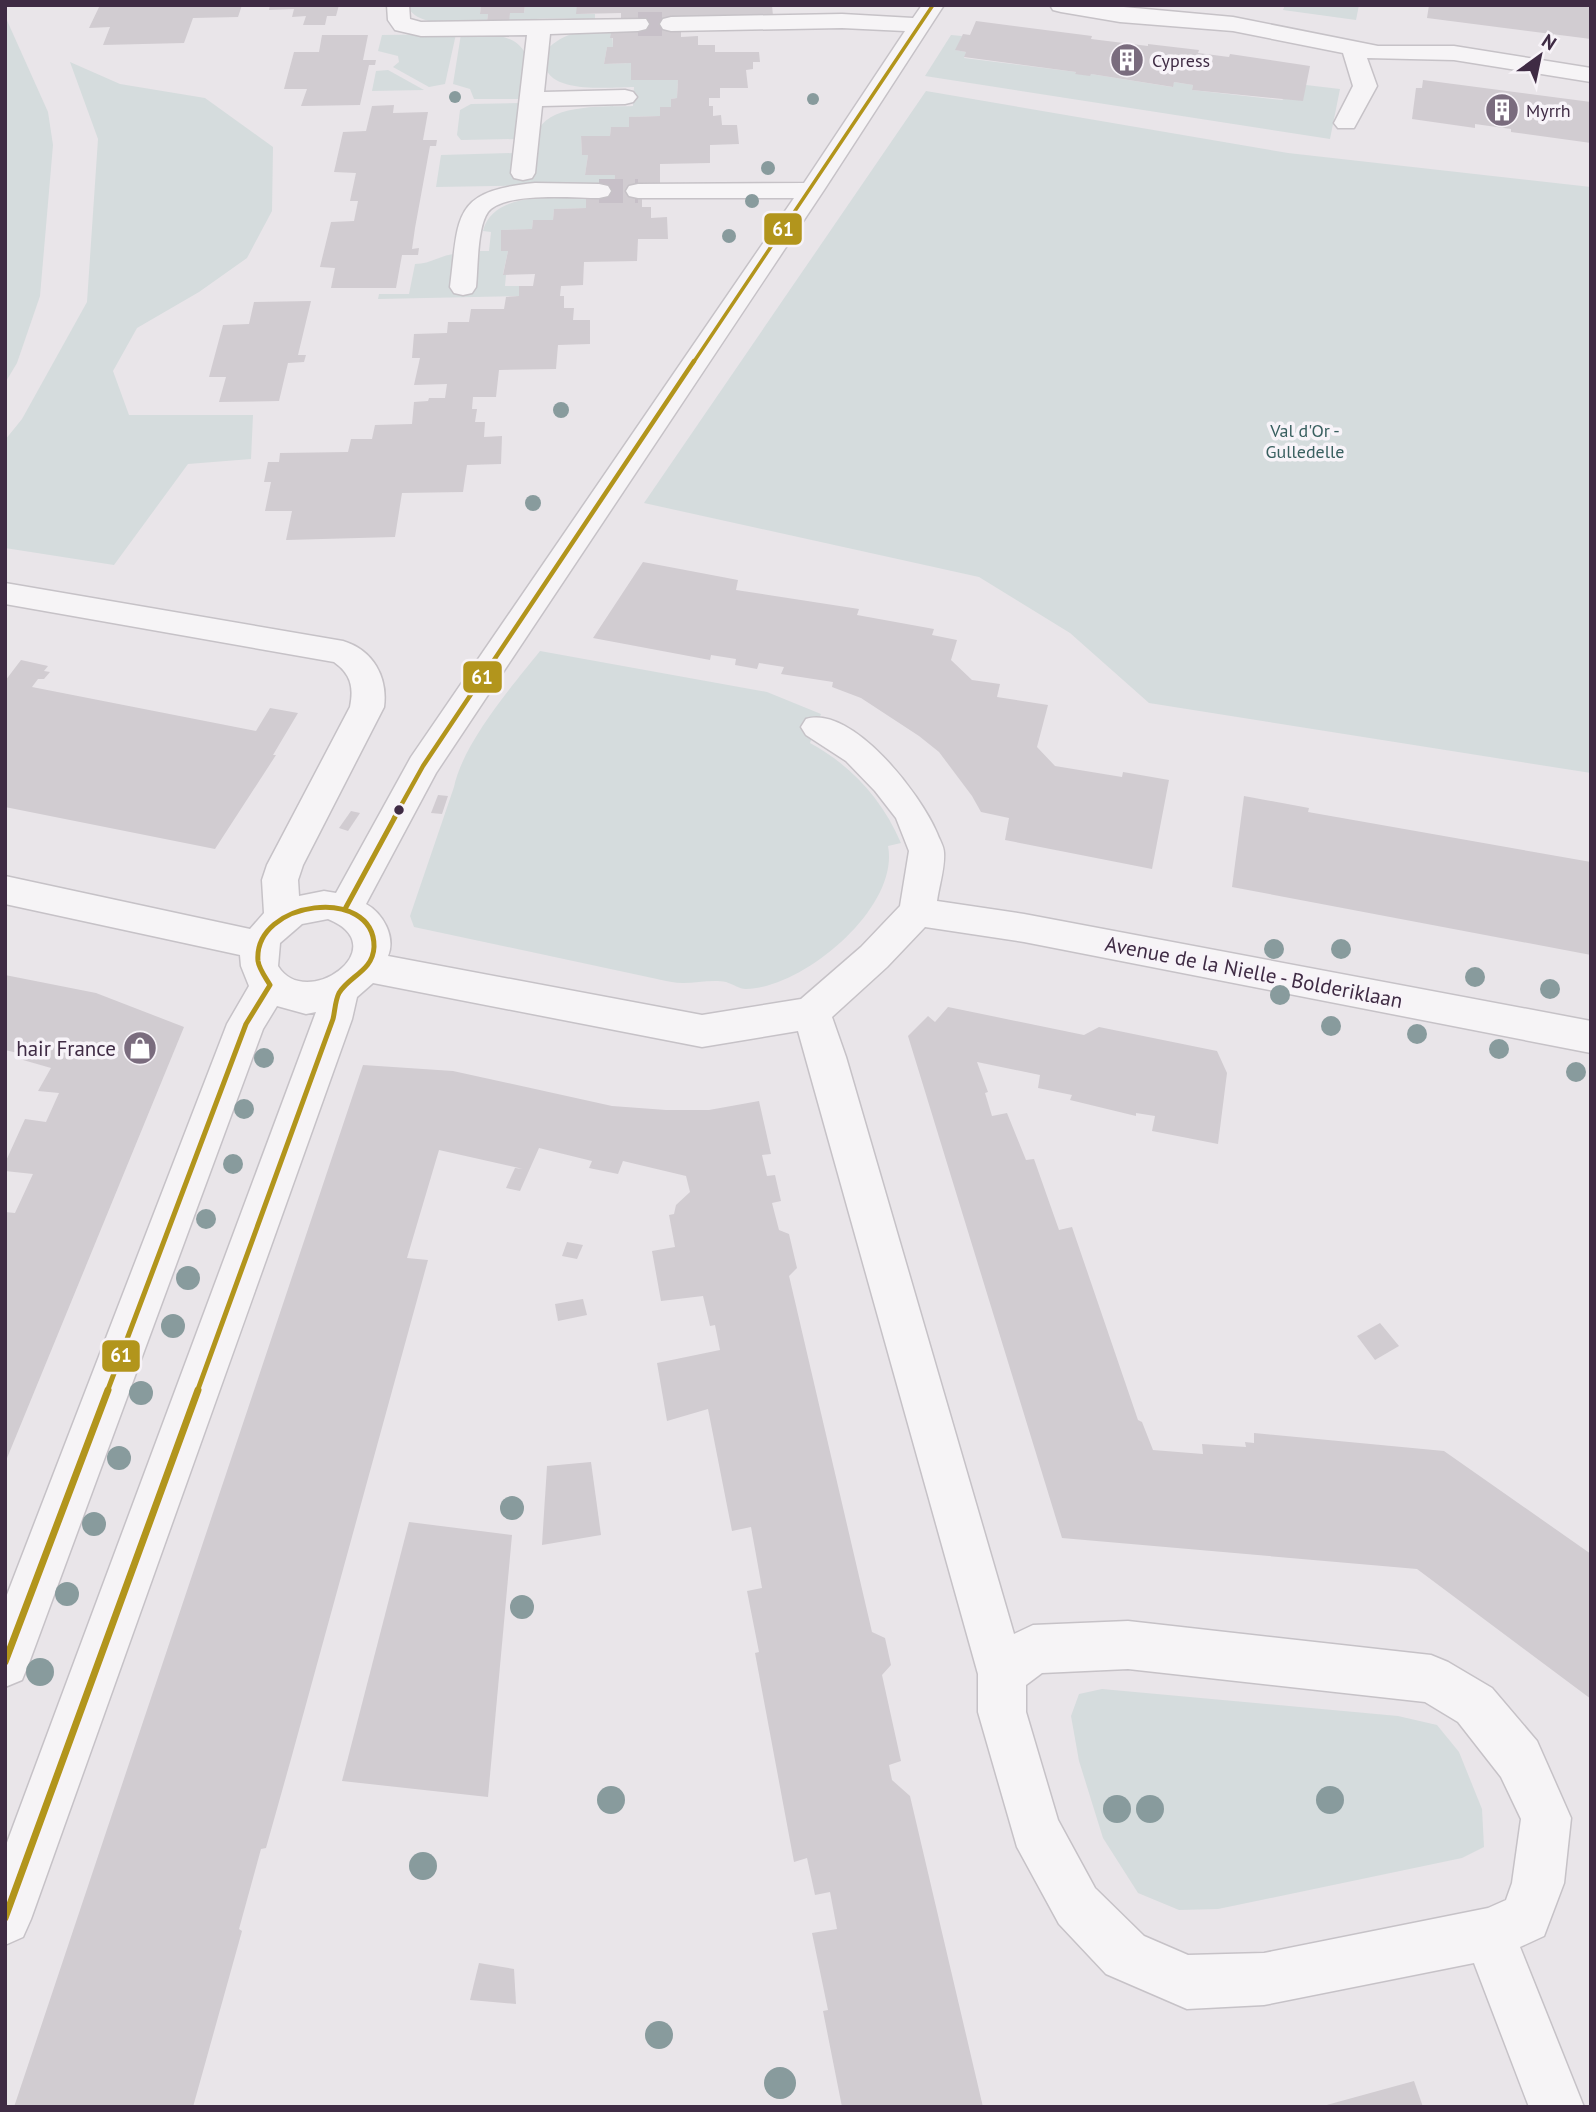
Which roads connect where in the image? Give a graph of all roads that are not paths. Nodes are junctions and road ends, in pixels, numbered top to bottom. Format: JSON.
{"nodes":[{"id":1,"x":398,"y":5,"type":"edge"},
{"id":2,"x":1061,"y":5,"type":"edge"},
{"id":3,"x":841,"y":13,"type":"edge"},
{"id":4,"x":926,"y":15,"type":"edge"},
{"id":5,"x":638,"y":24,"type":"tunnel mouth"},
{"id":6,"x":671,"y":24,"type":"tunnel mouth"},
{"id":7,"x":539,"y":28,"type":"junction"},
{"id":8,"x":1353,"y":50,"type":"junction"},
{"id":9,"x":1591,"y":75,"type":"edge"},
{"id":10,"x":625,"y":97,"type":"dead end"},
{"id":11,"x":532,"y":99,"type":"junction"},
{"id":12,"x":1346,"y":122,"type":"dead end"},
{"id":13,"x":523,"y":173,"type":"dead end"},
{"id":14,"x":812,"y":190,"type":"junction"},
{"id":15,"x":598,"y":191,"type":"tunnel mouth"},
{"id":16,"x":638,"y":191,"type":"tunnel mouth"},
{"id":17,"x":463,"y":287,"type":"dead end"},
{"id":18,"x":5,"y":593,"type":"edge"},
{"id":19,"x":818,"y":727,"type":"dead end"},
{"id":20,"x":5,"y":890,"type":"edge"},
{"id":21,"x":345,"y":909,"type":"junction"},
{"id":22,"x":917,"y":912,"type":"junction"},
{"id":23,"x":271,"y":931,"type":"junction"},
{"id":24,"x":354,"y":979,"type":"junction"},
{"id":25,"x":270,"y":985,"type":"junction"},
{"id":26,"x":811,"y":1013,"type":"junction"},
{"id":27,"x":1591,"y":1037,"type":"edge"},
{"id":28,"x":5,"y":1663,"type":"edge"},
{"id":29,"x":1002,"y":1674,"type":"junction"},
{"id":30,"x":5,"y":1919,"type":"edge"},
{"id":31,"x":1489,"y":1934,"type":"junction"},
{"id":32,"x":1557,"y":2107,"type":"edge"}],
"edges":[{"from":1,"to":7,"type":"street"},
{"from":2,"to":8,"type":"street"},
{"from":3,"to":4,"type":"street"},
{"from":3,"to":6,"type":"street"},
{"from":4,"to":14,"type":"street"},
{"from":5,"to":7,"type":"street"},
{"from":7,"to":11,"type":"street"},
{"from":8,"to":9,"type":"street"},
{"from":8,"to":12,"type":"street"},
{"from":10,"to":11,"type":"street"},
{"from":11,"to":13,"type":"street"},
{"from":14,"to":16,"type":"street"},
{"from":14,"to":21,"type":"street"},
{"from":15,"to":17,"type":"street"},
{"from":18,"to":23,"type":"street"},
{"from":19,"to":22,"type":"street"},
{"from":20,"to":23,"type":"street"},
{"from":21,"to":23,"type":"street"},
{"from":21,"to":24,"type":"street"},
{"from":22,"to":26,"type":"street"},
{"from":22,"to":27,"type":"street","name":"Avenue de la Nielle - Bolderiklaan"},
{"from":23,"to":25,"type":"street"},
{"from":24,"to":25,"type":"street"},
{"from":24,"to":26,"type":"street"},
{"from":24,"to":30,"type":"street"},
{"from":25,"to":28,"type":"street"},
{"from":26,"to":29,"type":"street"},
{"from":29,"to":31,"type":"street"},
{"from":29,"to":31,"type":"street"},
{"from":31,"to":32,"type":"street"}]}
